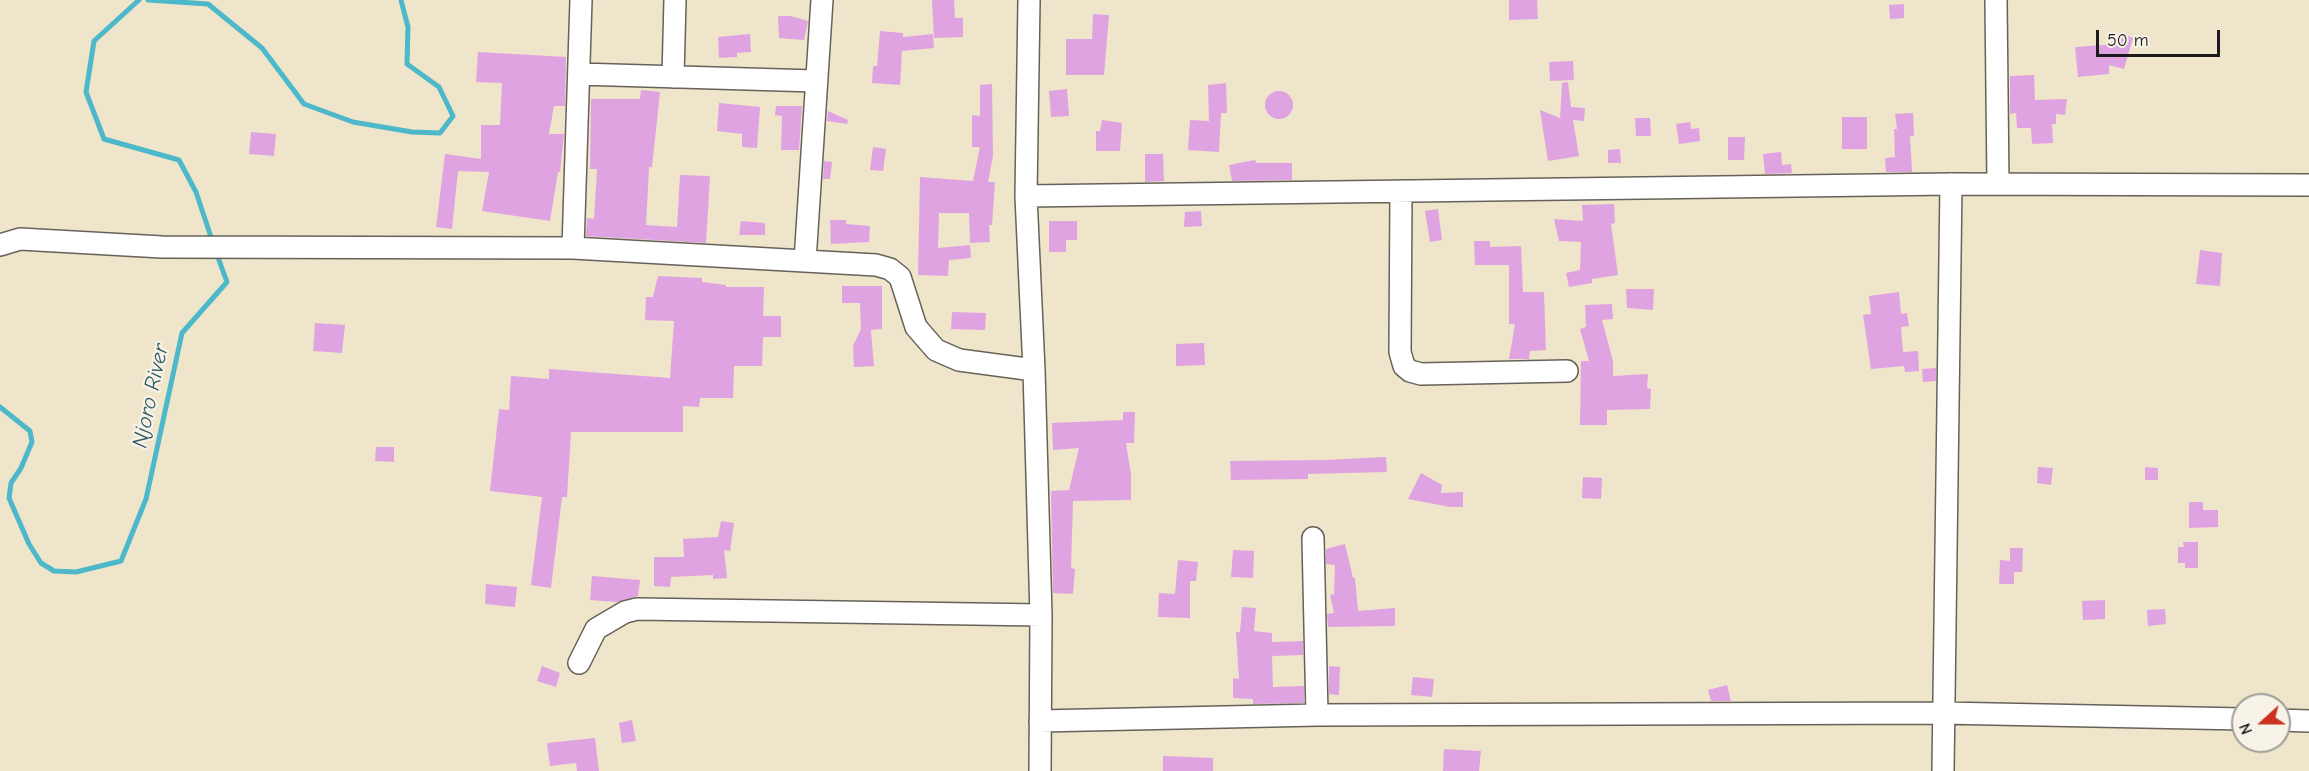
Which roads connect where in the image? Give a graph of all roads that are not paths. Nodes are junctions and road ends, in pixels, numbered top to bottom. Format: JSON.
{"nodes":[{"id":1,"x":581,"y":0,"type":"edge"},
{"id":2,"x":675,"y":0,"type":"edge"},
{"id":3,"x":822,"y":0,"type":"edge"},
{"id":4,"x":1029,"y":0,"type":"edge"},
{"id":5,"x":1996,"y":0,"type":"edge"},
{"id":6,"x":579,"y":74,"type":"junction"},
{"id":7,"x":673,"y":77,"type":"junction"},
{"id":8,"x":815,"y":81,"type":"junction"},
{"id":9,"x":1951,"y":184,"type":"junction"},
{"id":10,"x":1998,"y":184,"type":"junction"},
{"id":11,"x":2309,"y":185,"type":"edge"},
{"id":12,"x":1401,"y":191,"type":"junction"},
{"id":13,"x":1026,"y":196,"type":"junction"},
{"id":14,"x":0,"y":245,"type":"edge"},
{"id":15,"x":573,"y":248,"type":"junction"},
{"id":16,"x":805,"y":261,"type":"junction"},
{"id":17,"x":1034,"y":370,"type":"junction"},
{"id":18,"x":1567,"y":371,"type":"dead end"},
{"id":19,"x":1313,"y":538,"type":"dead end"},
{"id":20,"x":1041,"y":615,"type":"junction"},
{"id":21,"x":579,"y":663,"type":"dead end"},
{"id":22,"x":1943,"y":713,"type":"junction"},
{"id":23,"x":1317,"y":715,"type":"junction"},
{"id":24,"x":2231,"y":719,"type":"edge"},
{"id":25,"x":2291,"y":720,"type":"edge"},
{"id":26,"x":1040,"y":721,"type":"junction"},
{"id":27,"x":2309,"y":721,"type":"edge"},
{"id":28,"x":1040,"y":771,"type":"edge"},
{"id":29,"x":1943,"y":771,"type":"edge"}],
"edges":[{"from":1,"to":6,"type":"street"},
{"from":2,"to":7,"type":"street"},
{"from":3,"to":8,"type":"street"},
{"from":4,"to":13,"type":"street"},
{"from":5,"to":10,"type":"street"},
{"from":6,"to":7,"type":"street"},
{"from":6,"to":15,"type":"street"},
{"from":7,"to":8,"type":"street"},
{"from":8,"to":16,"type":"street"},
{"from":9,"to":10,"type":"street"},
{"from":9,"to":12,"type":"street"},
{"from":9,"to":22,"type":"street"},
{"from":10,"to":11,"type":"street"},
{"from":12,"to":13,"type":"street"},
{"from":12,"to":18,"type":"street"},
{"from":13,"to":17,"type":"street"},
{"from":14,"to":15,"type":"street"},
{"from":15,"to":16,"type":"street"},
{"from":16,"to":17,"type":"street"},
{"from":17,"to":20,"type":"street"},
{"from":19,"to":23,"type":"street"},
{"from":20,"to":21,"type":"street"},
{"from":20,"to":26,"type":"street"},
{"from":22,"to":23,"type":"street"},
{"from":22,"to":24,"type":"street"},
{"from":22,"to":29,"type":"street"},
{"from":23,"to":26,"type":"street"},
{"from":25,"to":27,"type":"street"},
{"from":26,"to":28,"type":"street"}]}
